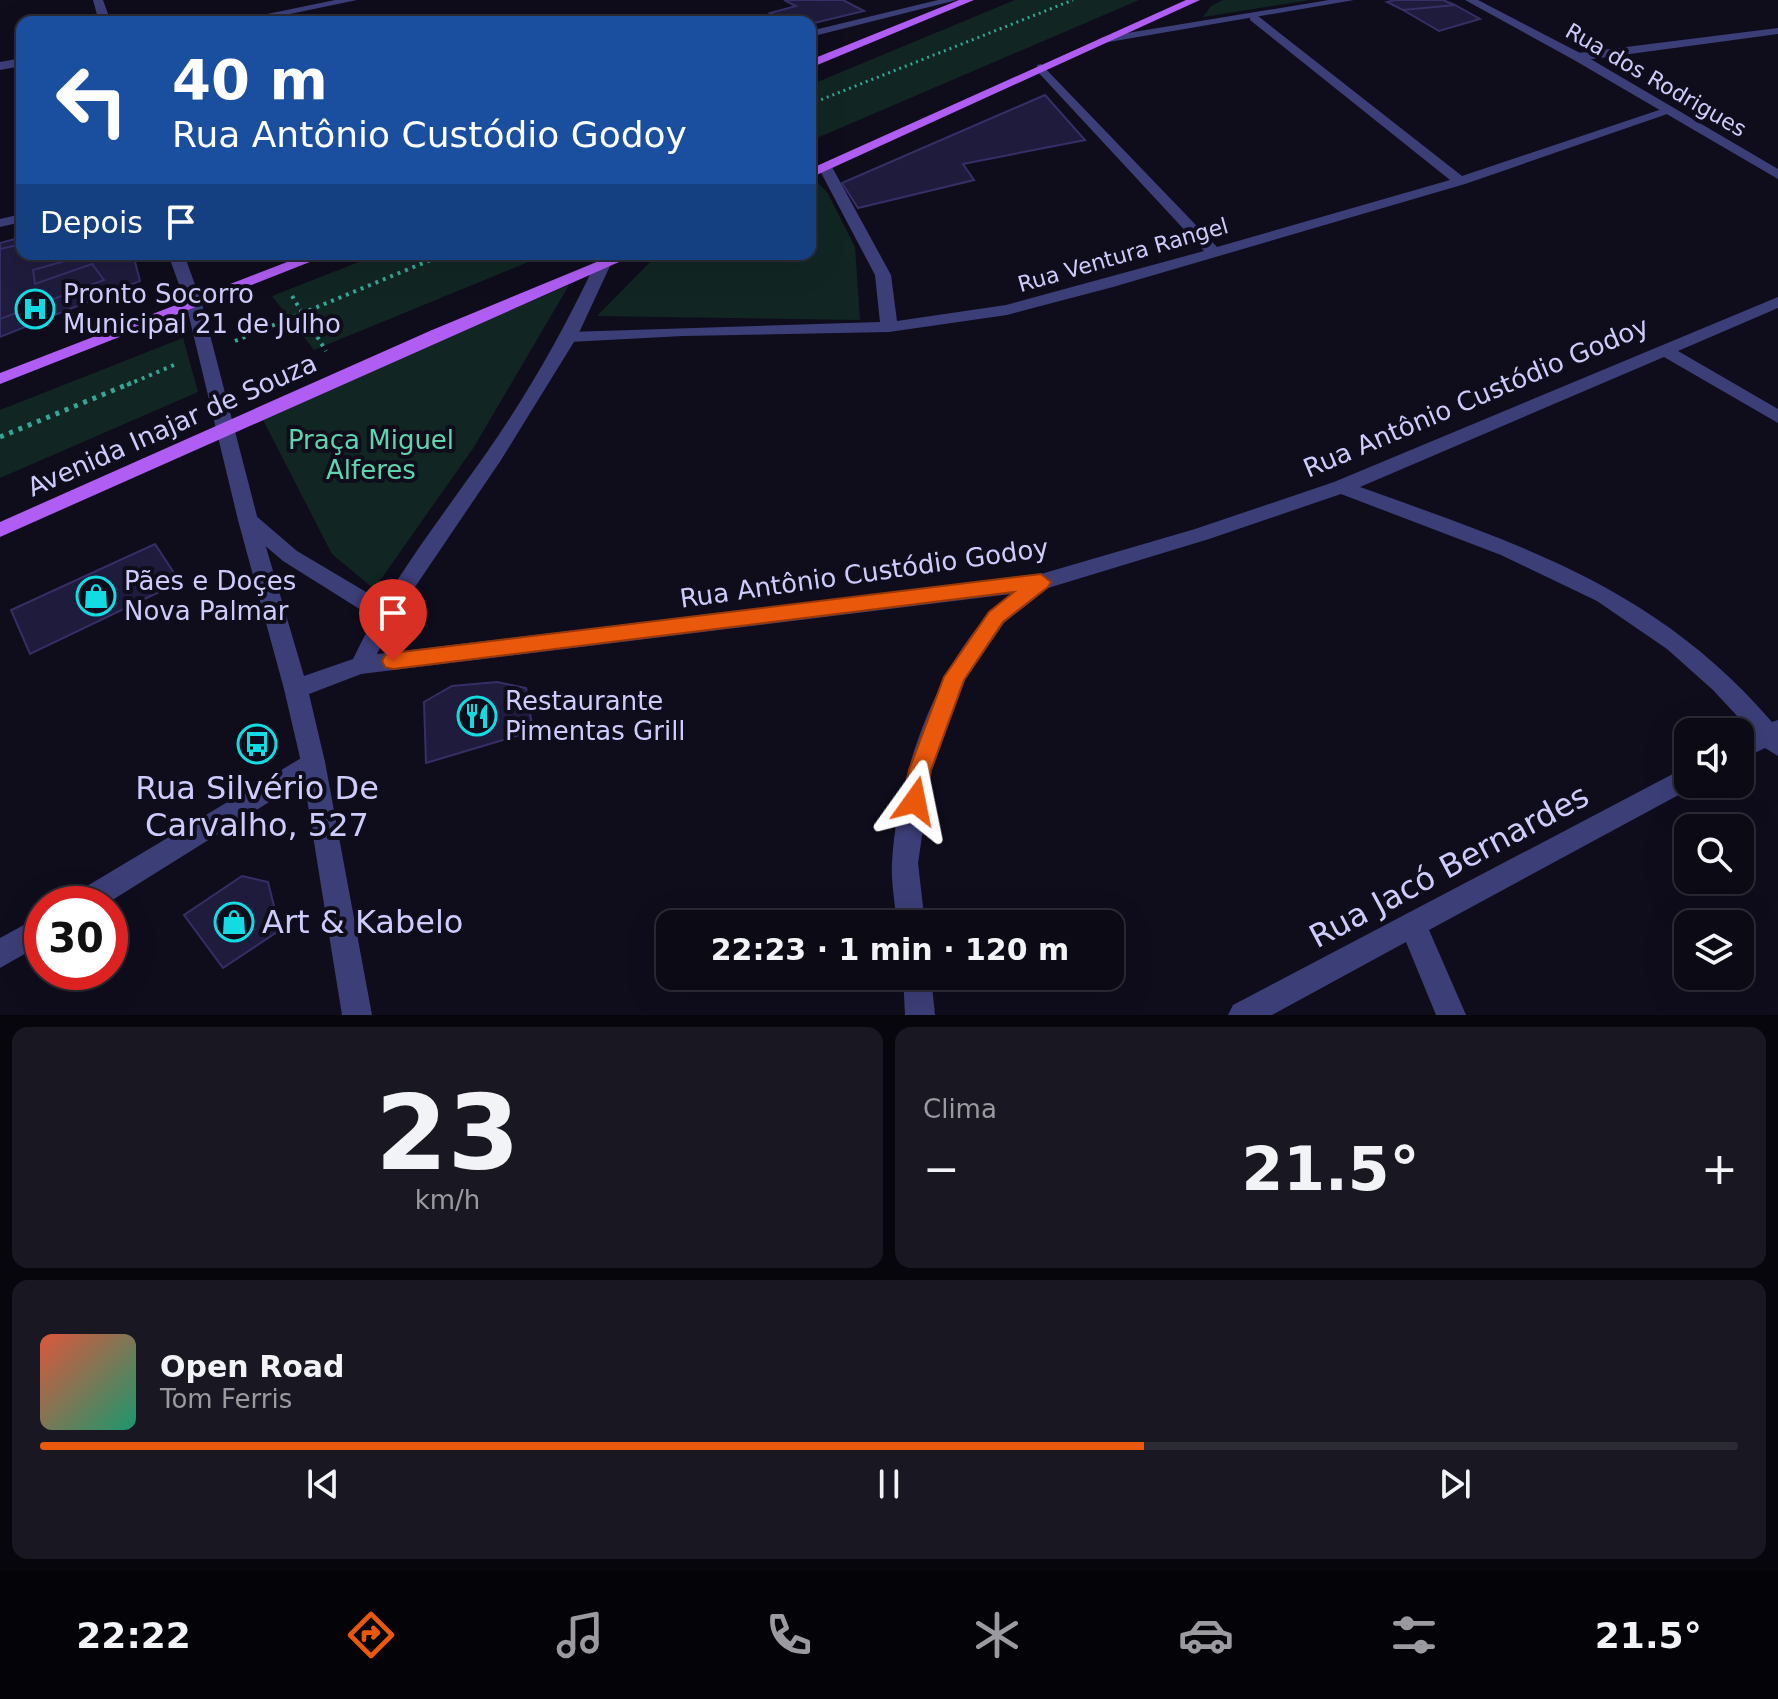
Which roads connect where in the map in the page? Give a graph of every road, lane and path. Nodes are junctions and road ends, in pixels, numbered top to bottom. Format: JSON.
{"nodes":[{"id":1,"x":352,"y":0,"type":"edge"},
{"id":2,"x":952,"y":0,"type":"edge"},
{"id":3,"x":969,"y":0,"type":"edge"},
{"id":4,"x":1073,"y":0,"type":"edge"},
{"id":5,"x":1195,"y":0,"type":"edge"},
{"id":6,"x":1349,"y":0,"type":"edge"},
{"id":7,"x":1470,"y":0,"type":"edge"},
{"id":8,"x":266,"y":16,"type":"edge"},
{"id":9,"x":1254,"y":18,"type":"junction"},
{"id":10,"x":1778,"y":31,"type":"edge"},
{"id":11,"x":816,"y":33,"type":"edge"},
{"id":12,"x":1103,"y":40,"type":"junction"},
{"id":13,"x":1578,"y":57,"type":"junction"},
{"id":14,"x":816,"y":62,"type":"edge"},
{"id":15,"x":1041,"y":68,"type":"junction"},
{"id":16,"x":816,"y":102,"type":"edge"},
{"id":17,"x":1670,"y":111,"type":"junction"},
{"id":18,"x":825,"y":167,"type":"junction"},
{"id":19,"x":816,"y":171,"type":"edge"},
{"id":20,"x":1777,"y":174,"type":"edge"},
{"id":21,"x":1460,"y":181,"type":"junction"},
{"id":22,"x":1214,"y":253,"type":"junction"},
{"id":23,"x":178,"y":260,"type":"edge"},
{"id":24,"x":307,"y":260,"type":"edge"},
{"id":25,"x":616,"y":260,"type":"edge"},
{"id":26,"x":602,"y":266,"type":"junction"},
{"id":27,"x":1778,"y":302,"type":"edge"},
{"id":28,"x":194,"y":304,"type":"junction"},
{"id":29,"x":889,"y":327,"type":"junction"},
{"id":30,"x":569,"y":337,"type":"junction"},
{"id":31,"x":1663,"y":349,"type":"junction"},
{"id":32,"x":0,"y":379,"type":"edge"},
{"id":33,"x":1778,"y":417,"type":"edge"},
{"id":34,"x":226,"y":430,"type":"junction"},
{"id":35,"x":1341,"y":487,"type":"junction"},
{"id":36,"x":248,"y":520,"type":"junction"},
{"id":37,"x":0,"y":530,"type":"edge"},
{"id":38,"x":1041,"y":582,"type":"junction"},
{"id":39,"x":385,"y":614,"type":"junction"},
{"id":40,"x":361,"y":665,"type":"junction"},
{"id":41,"x":296,"y":689,"type":"junction"},
{"id":42,"x":1775,"y":737,"type":"edge"},
{"id":43,"x":1754,"y":745,"type":"edge"},
{"id":44,"x":313,"y":762,"type":"junction"},
{"id":45,"x":1674,"y":784,"type":"edge"},
{"id":46,"x":111,"y":886,"type":"edge"},
{"id":47,"x":910,"y":910,"type":"edge"},
{"id":48,"x":1412,"y":923,"type":"junction"},
{"id":49,"x":24,"y":939,"type":"edge"},
{"id":50,"x":0,"y":954,"type":"edge"},
{"id":51,"x":918,"y":990,"type":"edge"},
{"id":52,"x":357,"y":1015,"type":"edge"},
{"id":53,"x":920,"y":1015,"type":"edge"},
{"id":54,"x":1243,"y":1015,"type":"edge"},
{"id":55,"x":1451,"y":1015,"type":"edge"}],
"edges":[{"from":1,"to":8,"type":"street"},
{"from":2,"to":11,"type":"street"},
{"from":3,"to":14,"type":"main road"},
{"from":4,"to":16,"type":"path"},
{"from":5,"to":12,"type":"main road"},
{"from":6,"to":9,"type":"street"},
{"from":7,"to":13,"type":"street","name":"Rua dos Rodrigues"},
{"from":9,"to":12,"type":"street"},
{"from":9,"to":21,"type":"street"},
{"from":10,"to":13,"type":"street"},
{"from":12,"to":15,"type":"main road"},
{"from":13,"to":17,"type":"street","name":"Rua dos Rodrigues"},
{"from":15,"to":18,"type":"main road"},
{"from":15,"to":22,"type":"street"},
{"from":17,"to":20,"type":"street","name":"Rua dos Rodrigues"},
{"from":17,"to":21,"type":"street","name":"Rua Ventura Rangel"},
{"from":18,"to":19,"type":"main road"},
{"from":18,"to":29,"type":"street"},
{"from":21,"to":22,"type":"street","name":"Rua Ventura Rangel"},
{"from":22,"to":29,"type":"street","name":"Rua Ventura Rangel"},
{"from":23,"to":28,"type":"street"},
{"from":24,"to":28,"type":"main road"},
{"from":25,"to":26,"type":"main road","name":"Avenida Inajar de Souza"},
{"from":26,"to":30,"type":"street"},
{"from":26,"to":34,"type":"main road","name":"Avenida Inajar de Souza"},
{"from":27,"to":31,"type":"street","name":"Rua Antônio Custódio Godoy"},
{"from":28,"to":32,"type":"main road"},
{"from":28,"to":34,"type":"street"},
{"from":29,"to":30,"type":"street","name":"Rua Ventura Rangel"},
{"from":30,"to":39,"type":"street"},
{"from":31,"to":33,"type":"street"},
{"from":31,"to":35,"type":"street","name":"Rua Antônio Custódio Godoy"},
{"from":34,"to":36,"type":"street"},
{"from":34,"to":37,"type":"main road","name":"Avenida Inajar de Souza"},
{"from":35,"to":38,"type":"street","name":"Rua Antônio Custódio Godoy"},
{"from":35,"to":42,"type":"street"},
{"from":36,"to":39,"type":"street"},
{"from":36,"to":41,"type":"street"},
{"from":38,"to":40,"type":"street","name":"Rua Antônio Custódio Godoy"},
{"from":38,"to":47,"type":"street"},
{"from":39,"to":40,"type":"street"},
{"from":40,"to":41,"type":"street","name":"Rua Antônio Custódio Godoy"},
{"from":41,"to":44,"type":"street"},
{"from":42,"to":43,"type":"street"},
{"from":44,"to":46,"type":"street"},
{"from":44,"to":52,"type":"street"},
{"from":45,"to":48,"type":"street","name":"Rua Jacó Bernardes"},
{"from":48,"to":54,"type":"street","name":"Rua Jacó Bernardes"},
{"from":48,"to":55,"type":"street"},
{"from":49,"to":50,"type":"street"},
{"from":51,"to":53,"type":"street"}]}
